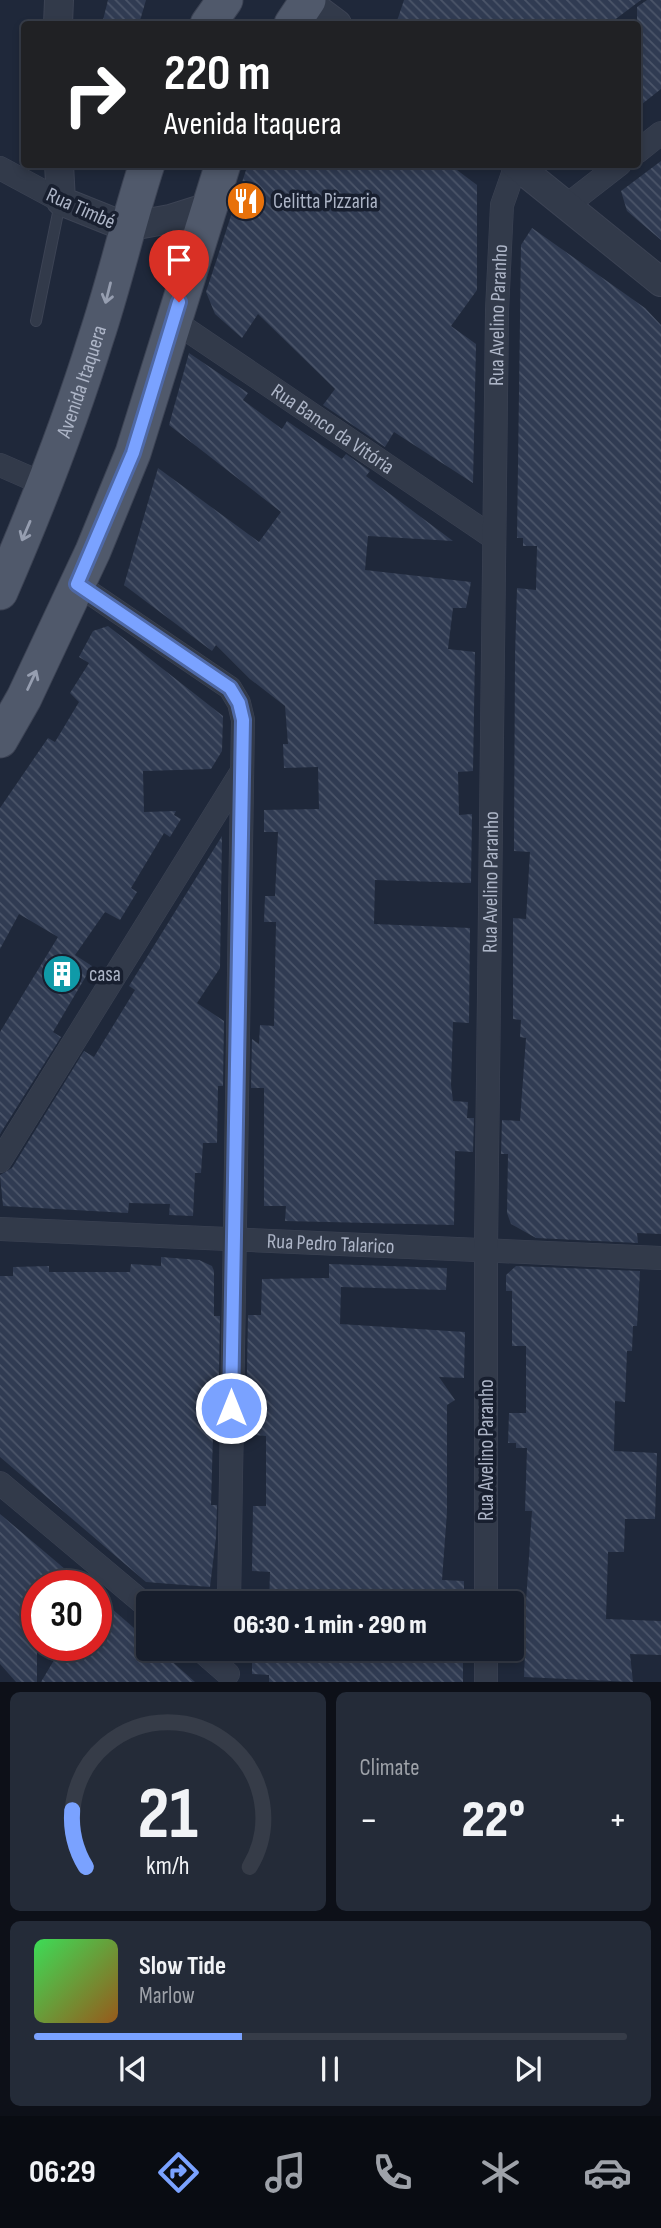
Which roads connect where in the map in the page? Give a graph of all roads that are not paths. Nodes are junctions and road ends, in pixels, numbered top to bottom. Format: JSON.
{"nodes":[{"id":1,"x":59,"y":0,"type":"edge"},
{"id":2,"x":226,"y":0,"type":"edge"},
{"id":3,"x":303,"y":6,"type":"edge"},
{"id":4,"x":58,"y":21,"type":"edge"},
{"id":5,"x":210,"y":21,"type":"edge"},
{"id":6,"x":331,"y":21,"type":"edge"},
{"id":7,"x":661,"y":133,"type":"edge"},
{"id":8,"x":641,"y":149,"type":"edge"},
{"id":9,"x":0,"y":168,"type":"edge"},
{"id":10,"x":59,"y":168,"type":"edge"},
{"id":11,"x":146,"y":168,"type":"edge"},
{"id":12,"x":222,"y":168,"type":"edge"},
{"id":13,"x":514,"y":168,"type":"edge"},
{"id":14,"x":519,"y":168,"type":"edge"},
{"id":15,"x":615,"y":168,"type":"edge"},
{"id":16,"x":61,"y":201,"type":"junction"},
{"id":17,"x":566,"y":206,"type":"junction"},
{"id":18,"x":208,"y":207,"type":"junction"},
{"id":19,"x":125,"y":227,"type":"junction"},
{"id":20,"x":661,"y":282,"type":"edge"},
{"id":21,"x":36,"y":321,"type":"dead end"},
{"id":22,"x":174,"y":321,"type":"junction"},
{"id":23,"x":0,"y":465,"type":"edge"},
{"id":24,"x":46,"y":485,"type":"junction"},
{"id":25,"x":494,"y":538,"type":"junction"},
{"id":26,"x":77,"y":584,"type":"junction"},
{"id":27,"x":0,"y":592,"type":"edge"},
{"id":28,"x":0,"y":740,"type":"edge"},
{"id":29,"x":242,"y":771,"type":"junction"},
{"id":30,"x":0,"y":1161,"type":"edge"},
{"id":31,"x":0,"y":1229,"type":"edge"},
{"id":32,"x":233,"y":1242,"type":"junction"},
{"id":33,"x":486,"y":1249,"type":"junction"},
{"id":34,"x":661,"y":1258,"type":"edge"},
{"id":35,"x":0,"y":1483,"type":"edge"},
{"id":36,"x":229,"y":1591,"type":"edge"},
{"id":37,"x":486,"y":1591,"type":"edge"},
{"id":38,"x":136,"y":1597,"type":"edge"},
{"id":39,"x":211,"y":1661,"type":"edge"},
{"id":40,"x":486,"y":1661,"type":"edge"},
{"id":41,"x":228,"y":1678,"type":"edge"},
{"id":42,"x":485,"y":1682,"type":"edge"}],
"edges":[{"from":1,"to":4,"type":"street"},
{"from":2,"to":5,"type":"main road"},
{"from":3,"to":6,"type":"street"},
{"from":7,"to":8,"type":"street"},
{"from":9,"to":16,"type":"street","name":"Rua Timbé"},
{"from":10,"to":16,"type":"street"},
{"from":11,"to":19,"type":"main road","name":"Avenida Itaquera"},
{"from":12,"to":18,"type":"main road"},
{"from":13,"to":25,"type":"street","name":"Rua Avelino Paranho"},
{"from":14,"to":17,"type":"street"},
{"from":15,"to":17,"type":"street"},
{"from":16,"to":19,"type":"street","name":"Rua Timbé"},
{"from":16,"to":21,"type":"lane"},
{"from":17,"to":20,"type":"street"},
{"from":18,"to":19,"type":"street","name":"Rua Timbé"},
{"from":18,"to":22,"type":"main road"},
{"from":19,"to":24,"type":"main road","name":"Avenida Itaquera","one_way":true},
{"from":22,"to":25,"type":"street","name":"Rua Banco da Vitória"},
{"from":22,"to":26,"type":"main road"},
{"from":23,"to":24,"type":"street"},
{"from":24,"to":27,"type":"main road","name":"Avenida Itaquera","one_way":true},
{"from":25,"to":33,"type":"street","name":"Rua Avelino Paranho"},
{"from":28,"to":26,"type":"main road","one_way":true},
{"from":26,"to":29,"type":"street"},
{"from":29,"to":30,"type":"street"},
{"from":29,"to":32,"type":"street"},
{"from":31,"to":32,"type":"street","name":"Rua Pedro Talarico"},
{"from":32,"to":33,"type":"street","name":"Rua Pedro Talarico"},
{"from":32,"to":36,"type":"street"},
{"from":33,"to":34,"type":"street","name":"Rua Pedro Talarico"},
{"from":33,"to":37,"type":"street","name":"Rua Avelino Paranho"},
{"from":35,"to":38,"type":"street"},
{"from":39,"to":41,"type":"street"},
{"from":40,"to":42,"type":"street"}]}
